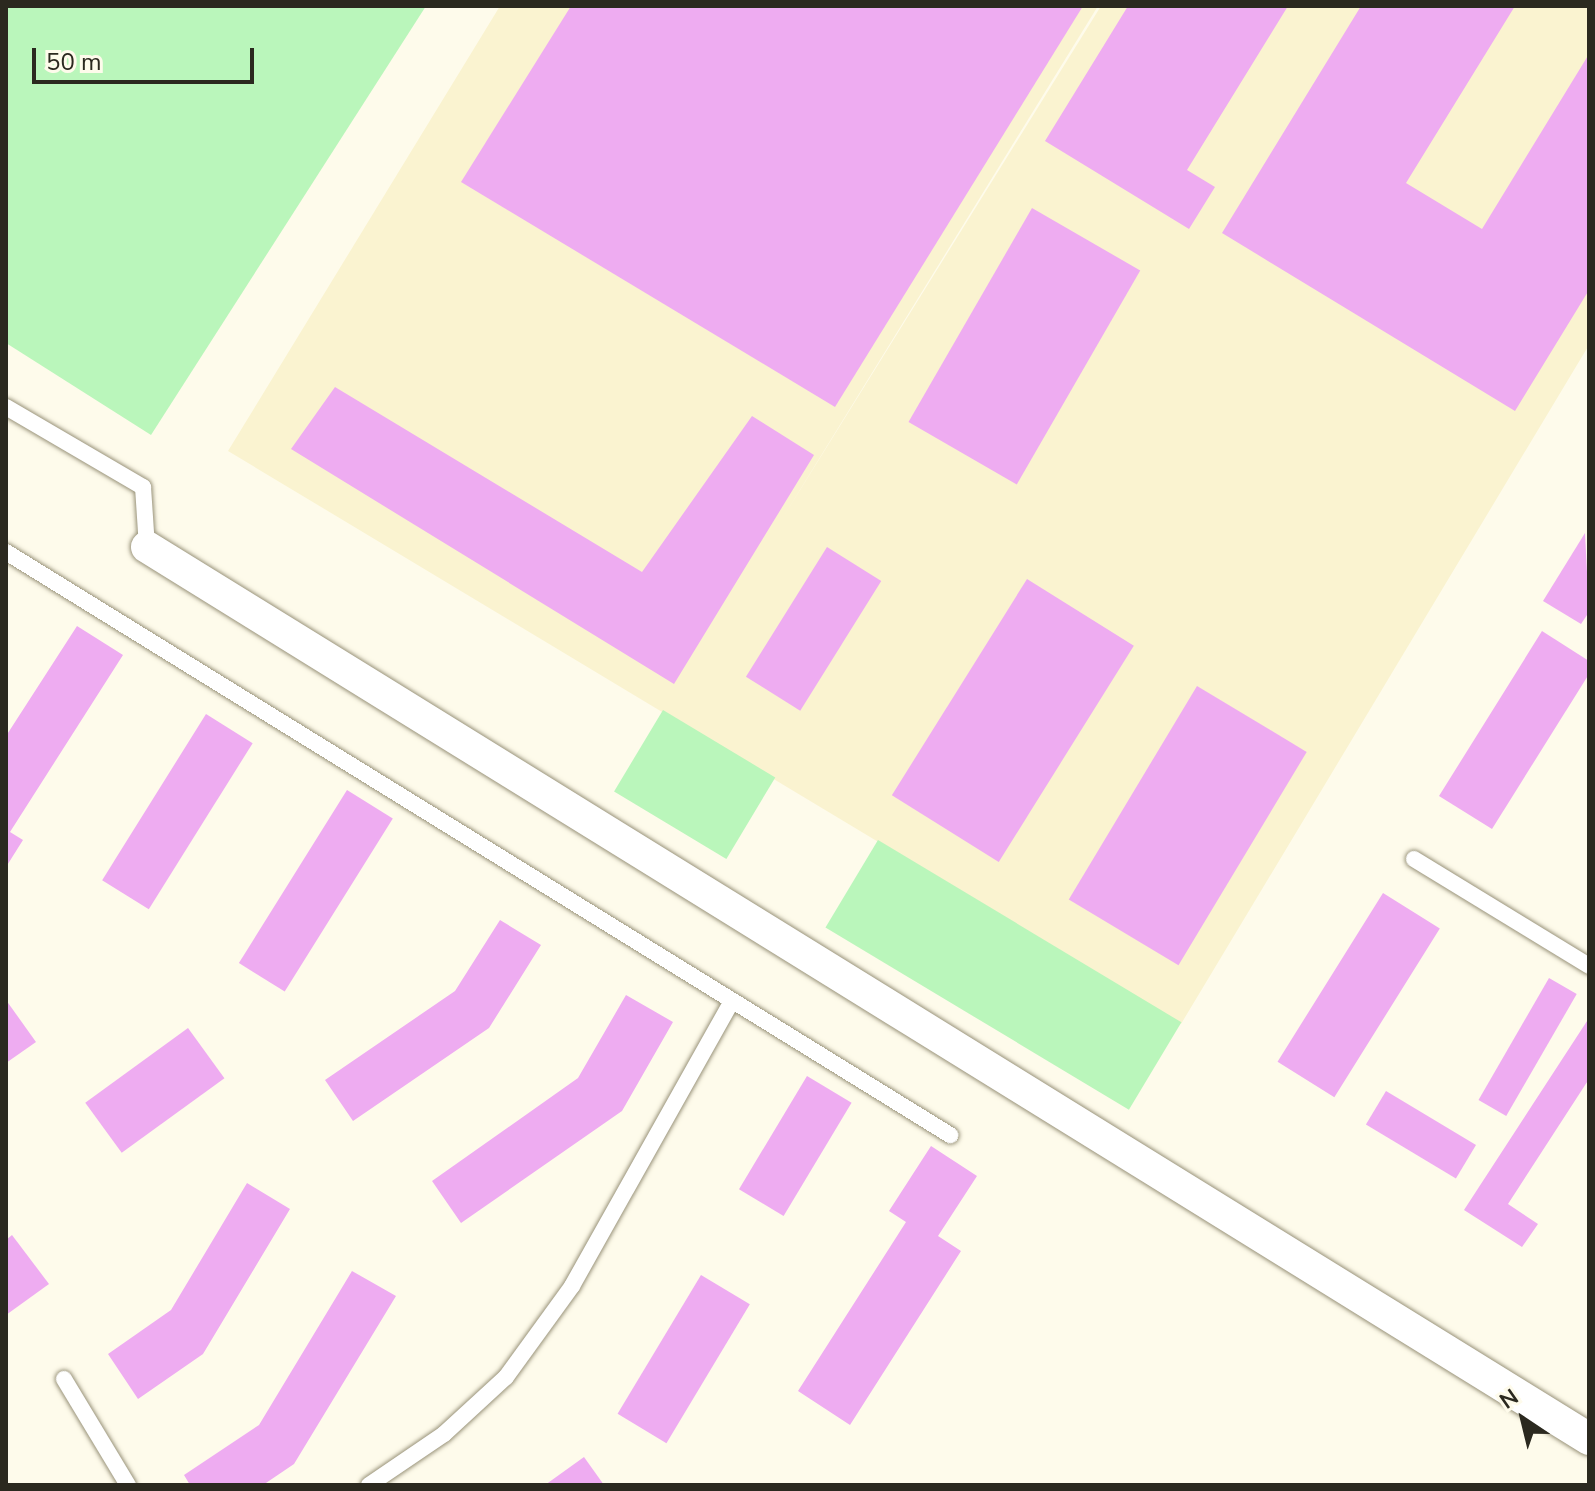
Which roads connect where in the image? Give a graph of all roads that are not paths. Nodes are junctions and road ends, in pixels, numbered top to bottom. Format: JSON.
{"nodes":[{"id":1,"x":6,"y":407,"type":"edge"},
{"id":2,"x":147,"y":547,"type":"joint"},
{"id":3,"x":6,"y":552,"type":"edge"},
{"id":4,"x":1414,"y":859,"type":"dead end"},
{"id":5,"x":1589,"y":966,"type":"edge"},
{"id":6,"x":732,"y":1001,"type":"junction"},
{"id":7,"x":950,"y":1135,"type":"dead end"},
{"id":8,"x":64,"y":1379,"type":"dead end"},
{"id":9,"x":1589,"y":1439,"type":"edge"},
{"id":10,"x":128,"y":1485,"type":"edge"},
{"id":11,"x":369,"y":1485,"type":"edge"}],
"edges":[{"from":1,"to":2,"type":"lane"},
{"from":2,"to":9,"type":"street"},
{"from":3,"to":6,"type":"lane"},
{"from":4,"to":5,"type":"lane"},
{"from":6,"to":7,"type":"lane"},
{"from":6,"to":11,"type":"lane"},
{"from":8,"to":10,"type":"lane"}]}
